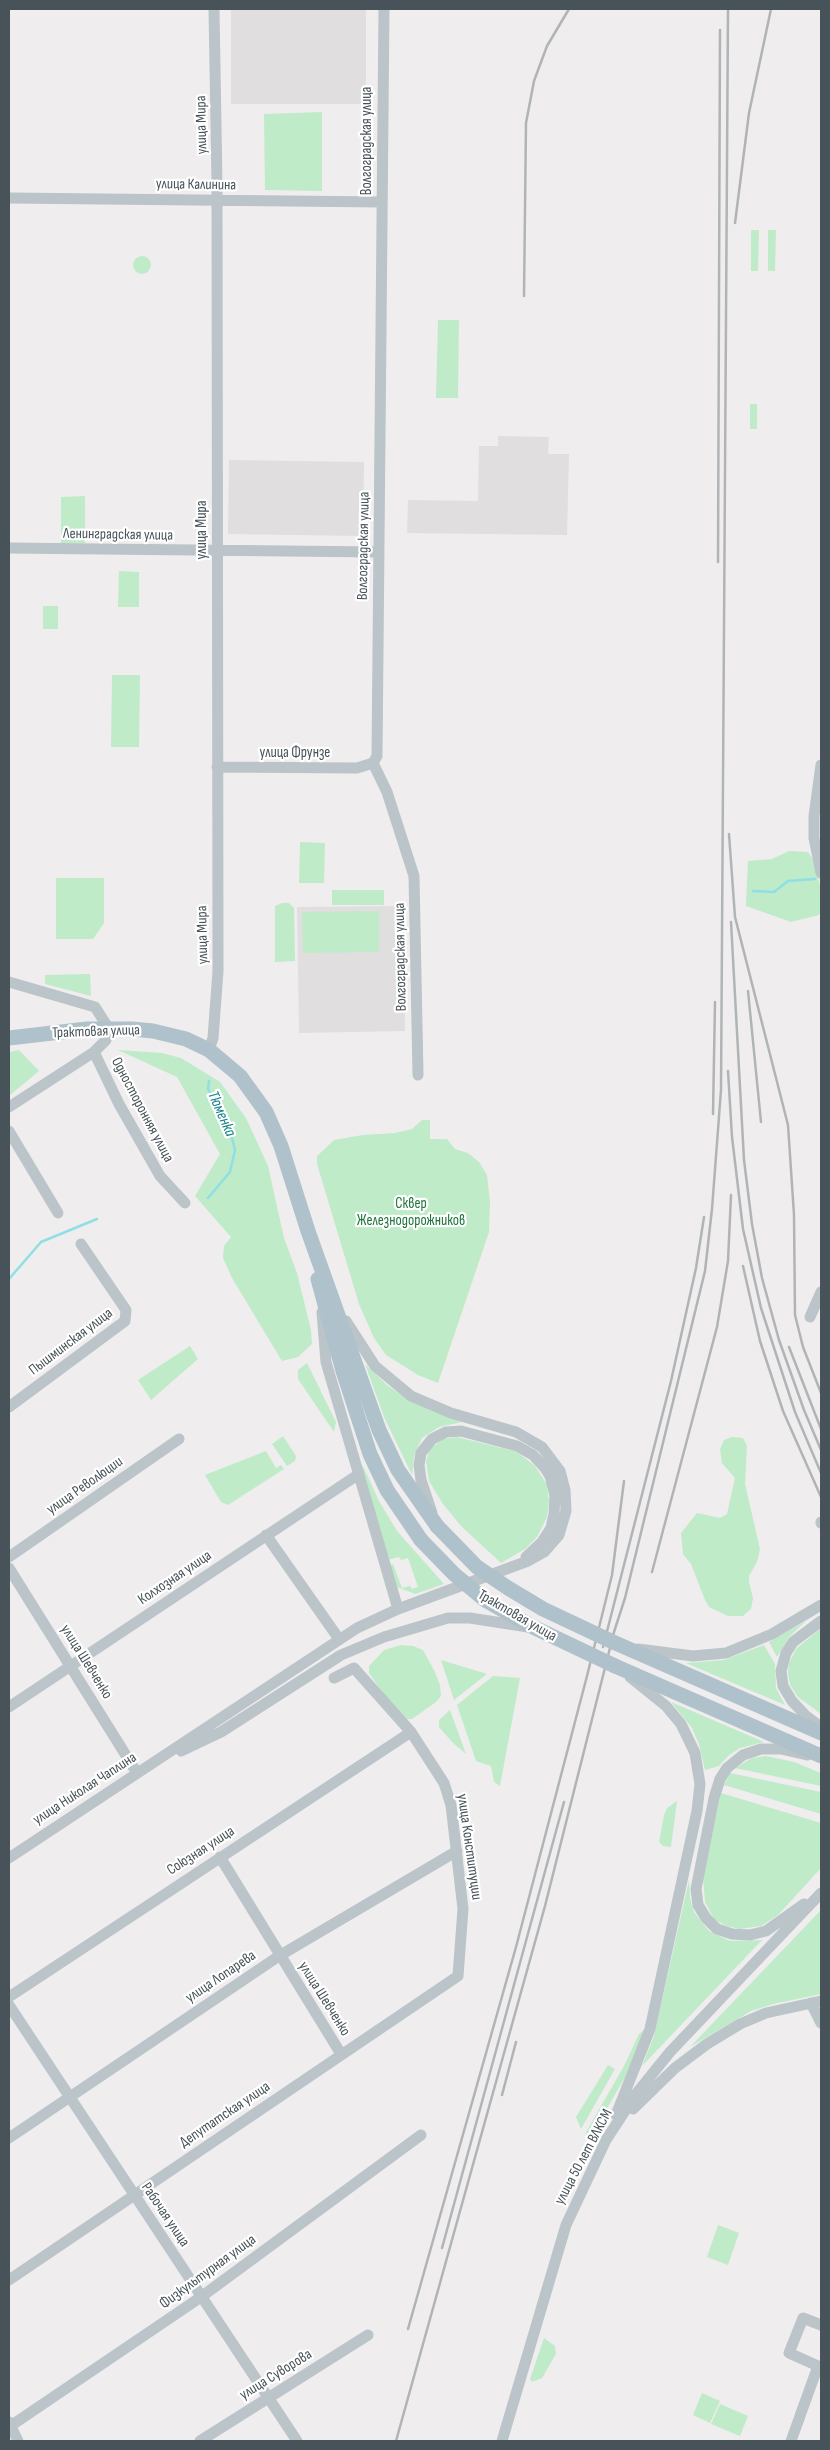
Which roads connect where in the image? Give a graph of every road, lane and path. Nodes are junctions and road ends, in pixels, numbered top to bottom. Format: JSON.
{"nodes":[{"id":1,"x":214,"y":9,"type":"edge"},
{"id":2,"x":384,"y":9,"type":"edge"},
{"id":3,"x":9,"y":198,"type":"edge"},
{"id":4,"x":217,"y":200,"type":"junction"},
{"id":5,"x":382,"y":202,"type":"junction"},
{"id":6,"x":9,"y":548,"type":"edge"},
{"id":7,"x":217,"y":551,"type":"junction"},
{"id":8,"x":378,"y":552,"type":"junction"},
{"id":9,"x":373,"y":763,"type":"junction"},
{"id":10,"x":217,"y":767,"type":"junction"},
{"id":11,"x":821,"y":770,"type":"edge"},
{"id":12,"x":821,"y":873,"type":"edge"},
{"id":13,"x":9,"y":982,"type":"edge"},
{"id":14,"x":109,"y":1029,"type":"junction"},
{"id":15,"x":9,"y":1038,"type":"edge"},
{"id":16,"x":209,"y":1050,"type":"junction"},
{"id":17,"x":94,"y":1052,"type":"junction"},
{"id":18,"x":418,"y":1075,"type":"dead end"},
{"id":19,"x":9,"y":1107,"type":"edge"},
{"id":20,"x":9,"y":1131,"type":"edge"},
{"id":21,"x":185,"y":1203,"type":"dead end"},
{"id":22,"x":58,"y":1213,"type":"dead end"},
{"id":23,"x":81,"y":1244,"type":"dead end"},
{"id":24,"x":821,"y":1292,"type":"edge"},
{"id":25,"x":327,"y":1298,"type":"junction"},
{"id":26,"x":810,"y":1317,"type":"dead end"},
{"id":27,"x":9,"y":1407,"type":"edge"},
{"id":28,"x":179,"y":1439,"type":"dead end"},
{"id":29,"x":359,"y":1474,"type":"junction"},
{"id":30,"x":437,"y":1526,"type":"junction"},
{"id":31,"x":266,"y":1535,"type":"junction"},
{"id":32,"x":9,"y":1557,"type":"edge"},
{"id":33,"x":514,"y":1567,"type":"junction"},
{"id":34,"x":9,"y":1568,"type":"edge"},
{"id":35,"x":821,"y":1605,"type":"edge"},
{"id":36,"x":398,"y":1609,"type":"junction"},
{"id":37,"x":821,"y":1621,"type":"edge"},
{"id":38,"x":533,"y":1628,"type":"junction"},
{"id":39,"x":339,"y":1639,"type":"junction"},
{"id":40,"x":623,"y":1647,"type":"junction"},
{"id":41,"x":71,"y":1666,"type":"junction"},
{"id":42,"x":615,"y":1666,"type":"junction"},
{"id":43,"x":334,"y":1678,"type":"dead end"},
{"id":44,"x":9,"y":1708,"type":"edge"},
{"id":45,"x":821,"y":1727,"type":"edge"},
{"id":46,"x":411,"y":1732,"type":"junction"},
{"id":47,"x":821,"y":1733,"type":"edge"},
{"id":48,"x":821,"y":1758,"type":"edge"},
{"id":49,"x":154,"y":1762,"type":"junction"},
{"id":50,"x":137,"y":1773,"type":"junction"},
{"id":51,"x":457,"y":1851,"type":"junction"},
{"id":52,"x":220,"y":1857,"type":"junction"},
{"id":53,"x":9,"y":1858,"type":"edge"},
{"id":54,"x":821,"y":1892,"type":"edge"},
{"id":55,"x":279,"y":1956,"type":"junction"},
{"id":56,"x":458,"y":1976,"type":"joint"},
{"id":57,"x":9,"y":1997,"type":"edge"},
{"id":58,"x":816,"y":2002,"type":"edge"},
{"id":59,"x":9,"y":2005,"type":"edge"},
{"id":60,"x":821,"y":2022,"type":"edge"},
{"id":61,"x":341,"y":2054,"type":"junction"},
{"id":62,"x":70,"y":2098,"type":"junction"},
{"id":63,"x":614,"y":2128,"type":"junction"},
{"id":64,"x":421,"y":2135,"type":"dead end"},
{"id":65,"x":9,"y":2138,"type":"edge"},
{"id":66,"x":606,"y":2140,"type":"junction"},
{"id":67,"x":134,"y":2195,"type":"junction"},
{"id":68,"x":9,"y":2280,"type":"edge"},
{"id":69,"x":201,"y":2296,"type":"junction"},
{"id":70,"x":821,"y":2325,"type":"edge"},
{"id":71,"x":368,"y":2334,"type":"dead end"},
{"id":72,"x":268,"y":2398,"type":"junction"},
{"id":73,"x":9,"y":2425,"type":"edge"},
{"id":74,"x":18,"y":2441,"type":"edge"},
{"id":75,"x":200,"y":2441,"type":"edge"},
{"id":76,"x":296,"y":2441,"type":"edge"},
{"id":77,"x":502,"y":2441,"type":"edge"},
{"id":78,"x":791,"y":2441,"type":"edge"}],
"edges":[{"from":1,"to":4,"type":"street","name":"улица Мира"},
{"from":2,"to":5,"type":"street","name":"Волгоградская улица"},
{"from":3,"to":4,"type":"street","name":"улица Калинина"},
{"from":4,"to":5,"type":"street","name":"улица Калинина"},
{"from":4,"to":7,"type":"street","name":"улица Мира"},
{"from":5,"to":8,"type":"street","name":"Волгоградская улица"},
{"from":6,"to":7,"type":"street","name":"Ленинградская улица"},
{"from":7,"to":8,"type":"street","name":"Ленинградская улица"},
{"from":7,"to":10,"type":"street","name":"улица Мира"},
{"from":8,"to":9,"type":"street","name":"Волгоградская улица"},
{"from":9,"to":10,"type":"street","name":"улица Фрунзе"},
{"from":9,"to":18,"type":"street","name":"Волгоградская улица"},
{"from":10,"to":16,"type":"street","name":"улица Мира"},
{"from":11,"to":12,"type":"street"},
{"from":13,"to":14,"type":"street"},
{"from":14,"to":15,"type":"main road","name":"Трактовая улица"},
{"from":14,"to":16,"type":"main road","name":"Трактовая улица"},
{"from":14,"to":17,"type":"street"},
{"from":16,"to":25,"type":"main road","name":"Трактовая улица"},
{"from":17,"to":19,"type":"street"},
{"from":17,"to":21,"type":"street","name":"Односторонняя улица"},
{"from":20,"to":22,"type":"street"},
{"from":23,"to":27,"type":"street","name":"Пышминская улица"},
{"from":24,"to":26,"type":"street"},
{"from":25,"to":29,"type":"street"},
{"from":25,"to":30,"type":"main road","name":"Трактовая улица"},
{"from":25,"to":33,"type":"street"},
{"from":25,"to":38,"type":"main road","name":"Трактовая улица","bridge":true},
{"from":28,"to":32,"type":"street","name":"улица Революции"},
{"from":29,"to":31,"type":"street","name":"Колхозная улица"},
{"from":29,"to":36,"type":"street"},
{"from":30,"to":33,"type":"street"},
{"from":30,"to":40,"type":"main road","name":"Трактовая улица","bridge":true},
{"from":31,"to":39,"type":"street"},
{"from":31,"to":41,"type":"street","name":"Колхозная улица"},
{"from":33,"to":36,"type":"street"},
{"from":34,"to":41,"type":"street","name":"улица Шевченко"},
{"from":35,"to":40,"type":"street"},
{"from":36,"to":39,"type":"street"},
{"from":37,"to":45,"type":"street"},
{"from":38,"to":42,"type":"main road","name":"Трактовая улица","bridge":true},
{"from":38,"to":49,"type":"street"},
{"from":39,"to":49,"type":"street"},
{"from":40,"to":47,"type":"main road","name":"Трактовая улица"},
{"from":41,"to":44,"type":"street","name":"Колхозная улица"},
{"from":41,"to":50,"type":"street","name":"улица Шевченко"},
{"from":42,"to":48,"type":"main road","name":"Трактовая улица"},
{"from":42,"to":66,"type":"street"},
{"from":43,"to":46,"type":"street","name":"улица Конституции"},
{"from":46,"to":51,"type":"street","name":"улица Конституции"},
{"from":46,"to":52,"type":"street","name":"Союзная улица"},
{"from":48,"to":54,"type":"street"},
{"from":49,"to":50,"type":"street","name":"улица Николая Чаплина"},
{"from":50,"to":53,"type":"street","name":"улица Николая Чаплина"},
{"from":51,"to":55,"type":"street","name":"улица Лопарева"},
{"from":51,"to":56,"type":"street","name":"улица Конституции"},
{"from":52,"to":55,"type":"street","name":"улица Шевченко"},
{"from":52,"to":57,"type":"street","name":"Союзная улица"},
{"from":54,"to":63,"type":"street","name":"улица 50 лет ВЛКСМ"},
{"from":55,"to":61,"type":"street","name":"улица Шевченко"},
{"from":55,"to":62,"type":"street","name":"улица Лопарева"},
{"from":56,"to":61,"type":"street","name":"Депутатская улица"},
{"from":58,"to":60,"type":"street"},
{"from":58,"to":63,"type":"street"},
{"from":59,"to":62,"type":"street","name":"Рабочая улица"},
{"from":61,"to":67,"type":"street","name":"Депутатская улица"},
{"from":62,"to":65,"type":"street","name":"улица Лопарева"},
{"from":62,"to":67,"type":"street","name":"Рабочая улица"},
{"from":63,"to":66,"type":"street","name":"улица 50 лет ВЛКСМ"},
{"from":64,"to":69,"type":"street","name":"Физкультурная улица"},
{"from":66,"to":77,"type":"street","name":"улица 50 лет ВЛКСМ"},
{"from":67,"to":68,"type":"street","name":"Депутатская улица"},
{"from":67,"to":69,"type":"street","name":"Рабочая улица"},
{"from":69,"to":72,"type":"street","name":"Рабочая улица"},
{"from":69,"to":73,"type":"street","name":"Физкультурная улица"},
{"from":70,"to":78,"type":"street"},
{"from":71,"to":72,"type":"street","name":"улица Суворова"},
{"from":72,"to":75,"type":"street","name":"улица Суворова"},
{"from":72,"to":76,"type":"street","name":"Рабочая улица"},
{"from":73,"to":74,"type":"street"}]}
